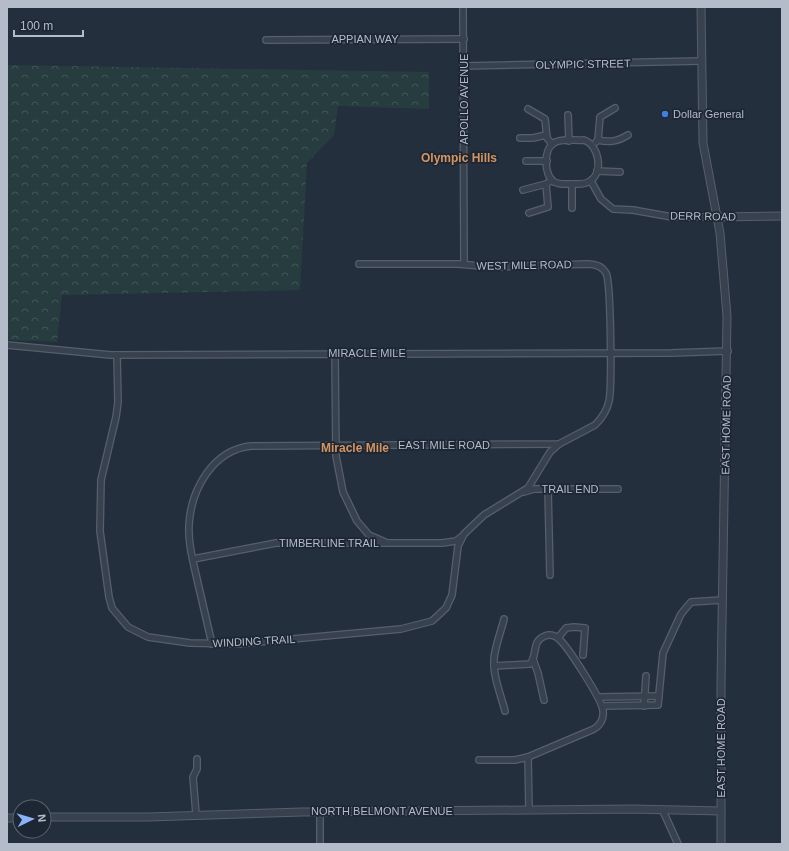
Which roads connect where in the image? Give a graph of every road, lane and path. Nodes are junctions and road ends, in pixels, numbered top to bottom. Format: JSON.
{"nodes":[{"id":1,"x":463,"y":7,"type":"edge"},
{"id":2,"x":701,"y":7,"type":"edge"},
{"id":3,"x":464,"y":39,"type":"junction"},
{"id":4,"x":266,"y":40,"type":"dead end"},
{"id":5,"x":701,"y":61,"type":"junction"},
{"id":6,"x":464,"y":66,"type":"junction"},
{"id":7,"x":615,"y":108,"type":"dead end"},
{"id":8,"x":528,"y":109,"type":"dead end"},
{"id":9,"x":568,"y":115,"type":"dead end"},
{"id":10,"x":546,"y":135,"type":"junction"},
{"id":11,"x":628,"y":135,"type":"dead end"},
{"id":12,"x":520,"y":138,"type":"dead end"},
{"id":13,"x":598,"y":140,"type":"junction"},
{"id":14,"x":569,"y":141,"type":"junction"},
{"id":15,"x":552,"y":144,"type":"junction"},
{"id":16,"x":593,"y":145,"type":"junction"},
{"id":17,"x":526,"y":161,"type":"dead end"},
{"id":18,"x":547,"y":161,"type":"junction"},
{"id":19,"x":597,"y":171,"type":"junction"},
{"id":20,"x":620,"y":172,"type":"dead end"},
{"id":21,"x":552,"y":180,"type":"junction"},
{"id":22,"x":591,"y":181,"type":"junction"},
{"id":23,"x":546,"y":184,"type":"junction"},
{"id":24,"x":572,"y":184,"type":"junction"},
{"id":25,"x":523,"y":190,"type":"dead end"},
{"id":26,"x":572,"y":208,"type":"dead end"},
{"id":27,"x":530,"y":213,"type":"dead end"},
{"id":28,"x":782,"y":216,"type":"edge"},
{"id":29,"x":718,"y":217,"type":"junction"},
{"id":30,"x":359,"y":264,"type":"dead end"},
{"id":31,"x":464,"y":264,"type":"junction"},
{"id":32,"x":7,"y":344,"type":"edge"},
{"id":33,"x":728,"y":351,"type":"junction"},
{"id":34,"x":335,"y":353,"type":"junction"},
{"id":35,"x":610,"y":353,"type":"junction"},
{"id":36,"x":117,"y":355,"type":"junction"},
{"id":37,"x":559,"y":444,"type":"junction"},
{"id":38,"x":336,"y":446,"type":"junction"},
{"id":39,"x":548,"y":489,"type":"junction"},
{"id":40,"x":618,"y":489,"type":"dead end"},
{"id":41,"x":522,"y":493,"type":"junction"},
{"id":42,"x":464,"y":534,"type":"junction"},
{"id":43,"x":388,"y":543,"type":"junction"},
{"id":44,"x":193,"y":559,"type":"junction"},
{"id":45,"x":550,"y":575,"type":"dead end"},
{"id":46,"x":722,"y":600,"type":"junction"},
{"id":47,"x":504,"y":619,"type":"dead end"},
{"id":48,"x":558,"y":638,"type":"junction"},
{"id":49,"x":212,"y":644,"type":"junction"},
{"id":50,"x":583,"y":656,"type":"dead end"},
{"id":51,"x":533,"y":659,"type":"junction"},
{"id":52,"x":494,"y":666,"type":"junction"},
{"id":53,"x":646,"y":676,"type":"dead end"},
{"id":54,"x":644,"y":696,"type":"junction"},
{"id":55,"x":659,"y":696,"type":"junction"},
{"id":56,"x":598,"y":697,"type":"junction"},
{"id":57,"x":544,"y":700,"type":"dead end"},
{"id":58,"x":602,"y":706,"type":"junction"},
{"id":59,"x":644,"y":706,"type":"junction"},
{"id":60,"x":505,"y":711,"type":"dead end"},
{"id":61,"x":528,"y":757,"type":"junction"},
{"id":62,"x":197,"y":759,"type":"dead end"},
{"id":63,"x":479,"y":760,"type":"dead end"},
{"id":64,"x":528,"y":810,"type":"junction"},
{"id":65,"x":663,"y":811,"type":"junction"},
{"id":66,"x":721,"y":811,"type":"junction"},
{"id":67,"x":320,"y":812,"type":"junction"},
{"id":68,"x":196,"y":814,"type":"junction"},
{"id":69,"x":52,"y":817,"type":"edge"},
{"id":70,"x":320,"y":844,"type":"edge"},
{"id":71,"x":678,"y":844,"type":"edge"},
{"id":72,"x":721,"y":844,"type":"edge"}],
"edges":[{"from":1,"to":3,"type":"street","name":"APOLLO AVENUE"},
{"from":2,"to":5,"type":"street","name":"EAST HOME ROAD"},
{"from":3,"to":4,"type":"street","name":"APPIAN WAY"},
{"from":3,"to":6,"type":"street","name":"APOLLO AVENUE"},
{"from":5,"to":6,"type":"street","name":"OLYMPIC STREET"},
{"from":5,"to":29,"type":"street","name":"EAST HOME ROAD"},
{"from":6,"to":31,"type":"street","name":"APOLLO AVENUE"},
{"from":7,"to":13,"type":"street"},
{"from":8,"to":10,"type":"street"},
{"from":9,"to":14,"type":"street"},
{"from":10,"to":12,"type":"street"},
{"from":10,"to":15,"type":"street"},
{"from":11,"to":13,"type":"street"},
{"from":13,"to":16,"type":"street"},
{"from":14,"to":15,"type":"street"},
{"from":14,"to":16,"type":"street"},
{"from":15,"to":18,"type":"street"},
{"from":16,"to":19,"type":"street"},
{"from":17,"to":18,"type":"street"},
{"from":18,"to":21,"type":"street"},
{"from":19,"to":20,"type":"street"},
{"from":19,"to":22,"type":"street"},
{"from":21,"to":23,"type":"street"},
{"from":21,"to":24,"type":"street"},
{"from":22,"to":24,"type":"street"},
{"from":22,"to":29,"type":"street","name":"DERR ROAD"},
{"from":23,"to":25,"type":"street"},
{"from":23,"to":27,"type":"street"},
{"from":24,"to":26,"type":"street"},
{"from":28,"to":29,"type":"street","name":"DERR ROAD"},
{"from":29,"to":33,"type":"street","name":"EAST HOME ROAD"},
{"from":30,"to":31,"type":"street","name":"WEST MILE ROAD"},
{"from":31,"to":35,"type":"street","name":"WEST MILE ROAD"},
{"from":32,"to":36,"type":"street","name":"MIRACLE MILE"},
{"from":33,"to":35,"type":"street","name":"MIRACLE MILE"},
{"from":33,"to":46,"type":"street","name":"EAST HOME ROAD"},
{"from":34,"to":35,"type":"street","name":"MIRACLE MILE"},
{"from":34,"to":36,"type":"street","name":"MIRACLE MILE"},
{"from":34,"to":38,"type":"street"},
{"from":35,"to":37,"type":"street","name":"EAST MILE ROAD"},
{"from":36,"to":49,"type":"street","name":"WINDING TRAIL"},
{"from":37,"to":38,"type":"street","name":"EAST MILE ROAD"},
{"from":37,"to":41,"type":"street","name":"WINDING TRAIL"},
{"from":38,"to":43,"type":"street"},
{"from":38,"to":44,"type":"street","name":"EAST MILE ROAD"},
{"from":39,"to":40,"type":"street","name":"TRAIL END"},
{"from":39,"to":41,"type":"street","name":"TRAIL END"},
{"from":39,"to":45,"type":"street"},
{"from":41,"to":42,"type":"street","name":"WINDING TRAIL"},
{"from":42,"to":43,"type":"street","name":"TIMBERLINE TRAIL"},
{"from":42,"to":49,"type":"street","name":"WINDING TRAIL"},
{"from":43,"to":44,"type":"street","name":"TIMBERLINE TRAIL"},
{"from":44,"to":49,"type":"street","name":"EAST MILE ROAD"},
{"from":46,"to":55,"type":"street"},
{"from":46,"to":66,"type":"street","name":"EAST HOME ROAD"},
{"from":47,"to":52,"type":"street"},
{"from":48,"to":50,"type":"street"},
{"from":48,"to":51,"type":"street"},
{"from":48,"to":56,"type":"street"},
{"from":51,"to":52,"type":"street"},
{"from":51,"to":57,"type":"street"},
{"from":52,"to":60,"type":"street"},
{"from":53,"to":54,"type":"street"},
{"from":54,"to":55,"type":"street"},
{"from":54,"to":56,"type":"street"},
{"from":54,"to":59,"type":"street"},
{"from":55,"to":59,"type":"street"},
{"from":56,"to":58,"type":"street"},
{"from":58,"to":59,"type":"street"},
{"from":58,"to":61,"type":"street"},
{"from":61,"to":63,"type":"street"},
{"from":61,"to":64,"type":"street"},
{"from":62,"to":68,"type":"street"},
{"from":64,"to":65,"type":"street","name":"NORTH BELMONT AVENUE"},
{"from":64,"to":67,"type":"street","name":"NORTH BELMONT AVENUE"},
{"from":65,"to":66,"type":"street","name":"NORTH BELMONT AVENUE"},
{"from":65,"to":71,"type":"street"},
{"from":66,"to":72,"type":"street","name":"EAST HOME ROAD"},
{"from":67,"to":68,"type":"street","name":"NORTH BELMONT AVENUE"},
{"from":67,"to":70,"type":"street"},
{"from":68,"to":69,"type":"street","name":"NORTH BELMONT AVENUE"}]}
